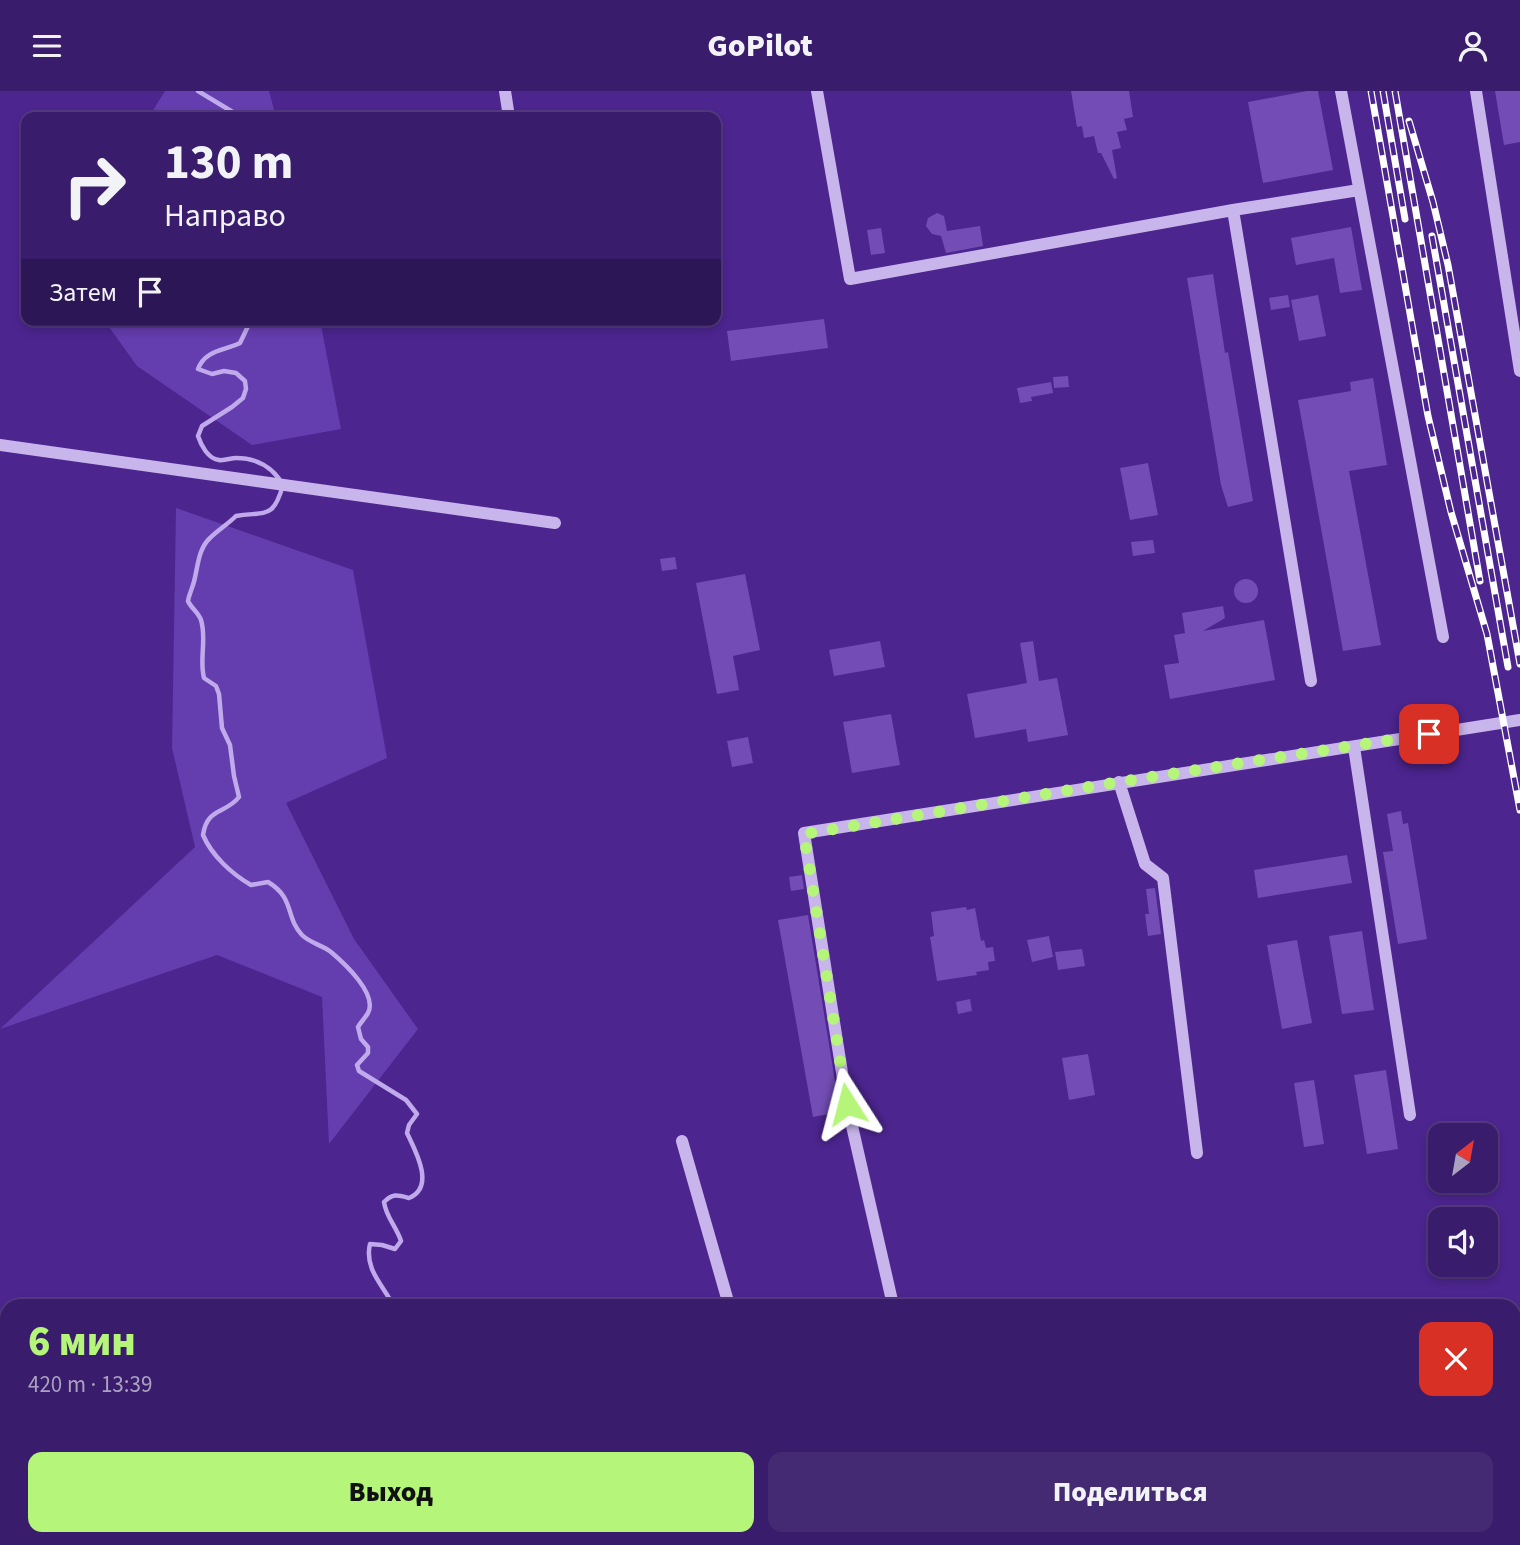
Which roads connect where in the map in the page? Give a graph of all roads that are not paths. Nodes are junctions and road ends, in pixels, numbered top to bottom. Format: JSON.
{"nodes":[{"id":1,"x":505,"y":91,"type":"edge"},
{"id":2,"x":817,"y":91,"type":"edge"},
{"id":3,"x":1341,"y":91,"type":"edge"},
{"id":4,"x":1476,"y":91,"type":"edge"},
{"id":5,"x":508,"y":112,"type":"edge"},
{"id":6,"x":1359,"y":191,"type":"junction"},
{"id":7,"x":1233,"y":210,"type":"junction"},
{"id":8,"x":1520,"y":371,"type":"edge"},
{"id":9,"x":0,"y":445,"type":"edge"},
{"id":10,"x":555,"y":523,"type":"dead end"},
{"id":11,"x":1443,"y":636,"type":"dead end"},
{"id":12,"x":1311,"y":681,"type":"dead end"},
{"id":13,"x":1520,"y":720,"type":"edge"},
{"id":14,"x":1354,"y":747,"type":"junction"},
{"id":15,"x":1119,"y":782,"type":"junction"},
{"id":16,"x":1410,"y":1115,"type":"dead end"},
{"id":17,"x":682,"y":1141,"type":"dead end"},
{"id":18,"x":1197,"y":1153,"type":"dead end"},
{"id":19,"x":728,"y":1299,"type":"edge"},
{"id":20,"x":892,"y":1299,"type":"edge"}],
"edges":[{"from":1,"to":5,"type":"lane"},
{"from":2,"to":7,"type":"lane"},
{"from":3,"to":6,"type":"lane"},
{"from":4,"to":8,"type":"lane"},
{"from":6,"to":7,"type":"lane"},
{"from":6,"to":11,"type":"lane"},
{"from":7,"to":12,"type":"lane"},
{"from":9,"to":10,"type":"lane"},
{"from":13,"to":14,"type":"lane"},
{"from":14,"to":15,"type":"lane"},
{"from":14,"to":16,"type":"lane"},
{"from":15,"to":18,"type":"lane"},
{"from":15,"to":20,"type":"lane"},
{"from":17,"to":19,"type":"lane"}]}
